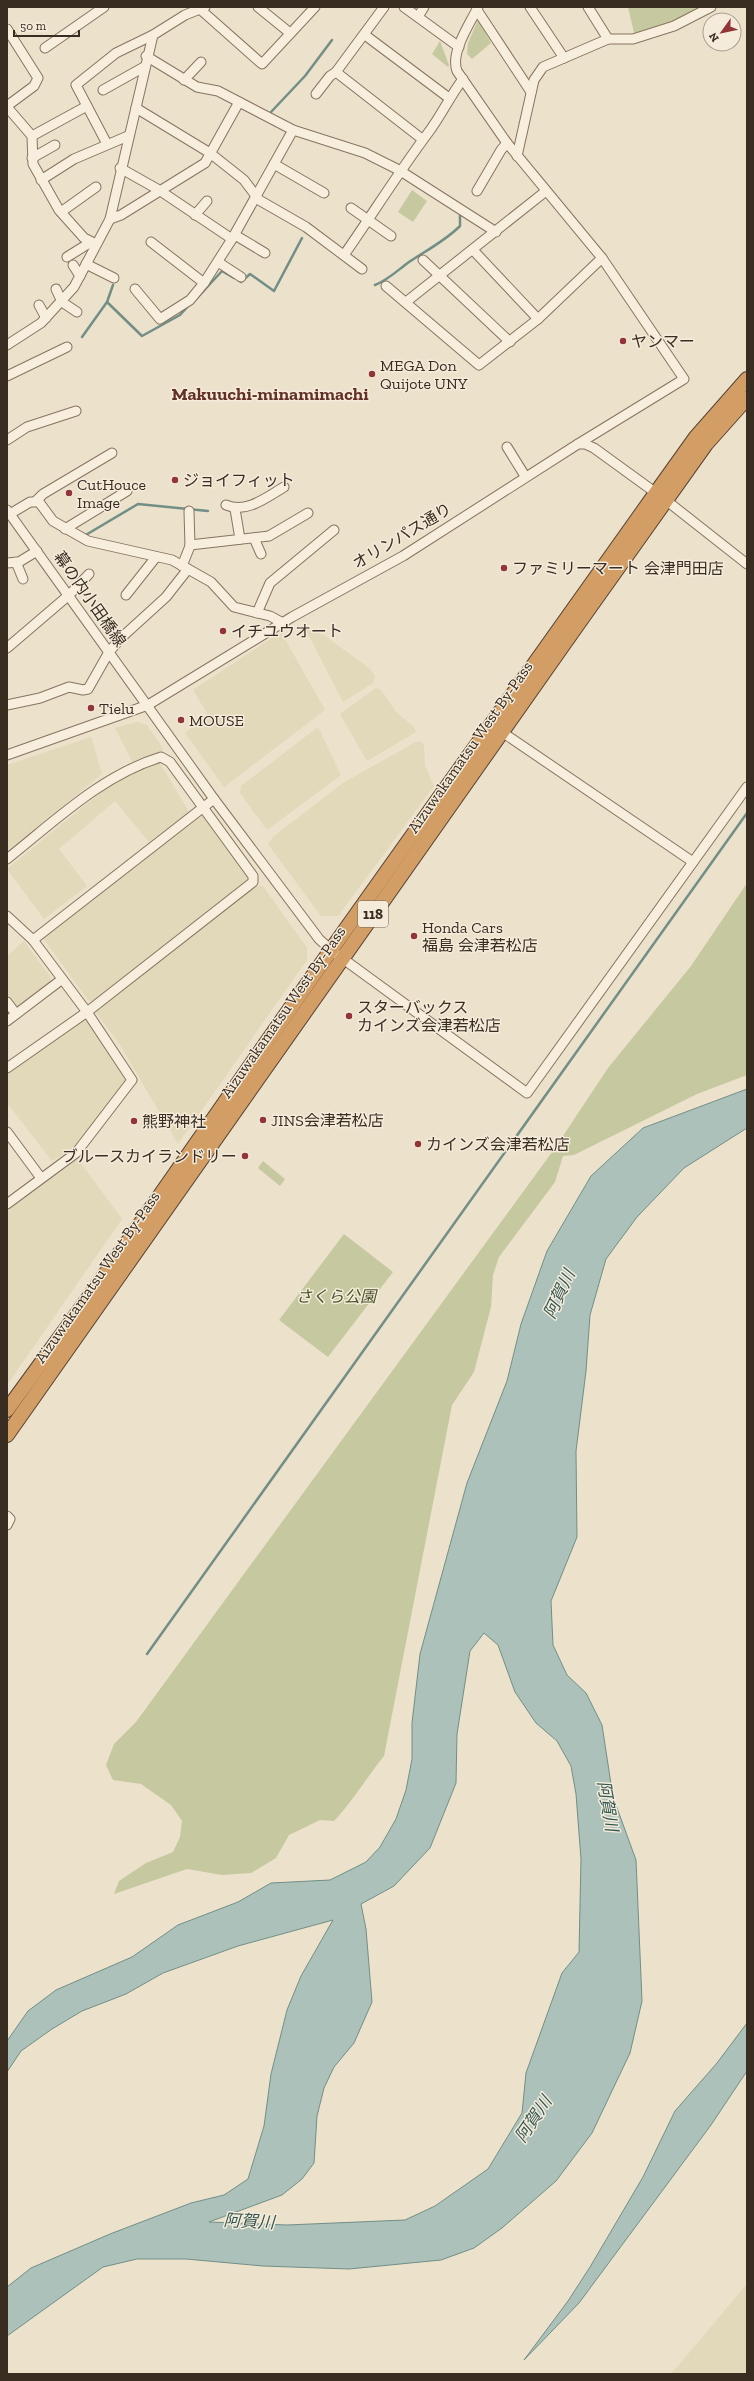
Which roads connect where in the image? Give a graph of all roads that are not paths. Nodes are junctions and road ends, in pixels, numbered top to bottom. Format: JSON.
{"nodes":[{"id":1,"x":104,"y":7,"type":"edge"},
{"id":2,"x":258,"y":7,"type":"edge"},
{"id":3,"x":315,"y":7,"type":"edge"},
{"id":4,"x":384,"y":7,"type":"edge"},
{"id":5,"x":404,"y":7,"type":"edge"},
{"id":6,"x":424,"y":7,"type":"edge"},
{"id":7,"x":530,"y":7,"type":"edge"},
{"id":8,"x":588,"y":7,"type":"edge"},
{"id":9,"x":710,"y":7,"type":"edge"},
{"id":10,"x":203,"y":9,"type":"edge"},
{"id":11,"x":478,"y":9,"type":"edge"},
{"id":12,"x":182,"y":11,"type":"edge"},
{"id":13,"x":418,"y":17,"type":"junction"},
{"id":14,"x":7,"y":29,"type":"edge"},
{"id":15,"x":290,"y":33,"type":"junction"},
{"id":16,"x":153,"y":34,"type":"junction"},
{"id":17,"x":365,"y":35,"type":"junction"},
{"id":18,"x":608,"y":39,"type":"junction"},
{"id":19,"x":459,"y":47,"type":"junction"},
{"id":20,"x":45,"y":48,"type":"dead end"},
{"id":21,"x":146,"y":56,"type":"junction"},
{"id":22,"x":564,"y":58,"type":"junction"},
{"id":23,"x":201,"y":62,"type":"dead end"},
{"id":24,"x":144,"y":67,"type":"junction"},
{"id":25,"x":336,"y":72,"type":"junction"},
{"id":26,"x":462,"y":79,"type":"junction"},
{"id":27,"x":184,"y":80,"type":"junction"},
{"id":28,"x":103,"y":90,"type":"dead end"},
{"id":29,"x":531,"y":92,"type":"junction"},
{"id":30,"x":316,"y":94,"type":"dead end"},
{"id":31,"x":449,"y":98,"type":"junction"},
{"id":32,"x":240,"y":102,"type":"junction"},
{"id":33,"x":87,"y":106,"type":"junction"},
{"id":34,"x":7,"y":107,"type":"edge"},
{"id":35,"x":136,"y":108,"type":"junction"},
{"id":36,"x":293,"y":130,"type":"junction"},
{"id":37,"x":32,"y":136,"type":"junction"},
{"id":38,"x":128,"y":136,"type":"junction"},
{"id":39,"x":422,"y":139,"type":"junction"},
{"id":40,"x":107,"y":144,"type":"junction"},
{"id":41,"x":508,"y":144,"type":"junction"},
{"id":42,"x":55,"y":145,"type":"dead end"},
{"id":43,"x":210,"y":153,"type":"junction"},
{"id":44,"x":517,"y":156,"type":"junction"},
{"id":45,"x":32,"y":158,"type":"junction"},
{"id":46,"x":274,"y":164,"type":"junction"},
{"id":47,"x":120,"y":168,"type":"junction"},
{"id":48,"x":399,"y":170,"type":"junction"},
{"id":49,"x":42,"y":180,"type":"junction"},
{"id":50,"x":96,"y":187,"type":"dead end"},
{"id":51,"x":159,"y":190,"type":"junction"},
{"id":52,"x":477,"y":191,"type":"dead end"},
{"id":53,"x":546,"y":191,"type":"junction"},
{"id":54,"x":324,"y":193,"type":"dead end"},
{"id":55,"x":256,"y":196,"type":"junction"},
{"id":56,"x":207,"y":201,"type":"dead end"},
{"id":57,"x":351,"y":208,"type":"dead end"},
{"id":58,"x":61,"y":212,"type":"junction"},
{"id":59,"x":195,"y":214,"type":"junction"},
{"id":60,"x":110,"y":219,"type":"junction"},
{"id":61,"x":368,"y":220,"type":"junction"},
{"id":62,"x":496,"y":232,"type":"junction"},
{"id":63,"x":391,"y":236,"type":"dead end"},
{"id":64,"x":234,"y":237,"type":"junction"},
{"id":65,"x":151,"y":242,"type":"dead end"},
{"id":66,"x":94,"y":243,"type":"junction"},
{"id":67,"x":473,"y":250,"type":"junction"},
{"id":68,"x":265,"y":253,"type":"dead end"},
{"id":69,"x":344,"y":255,"type":"junction"},
{"id":70,"x":67,"y":257,"type":"dead end"},
{"id":71,"x":602,"y":258,"type":"junction"},
{"id":72,"x":423,"y":260,"type":"dead end"},
{"id":73,"x":218,"y":262,"type":"junction"},
{"id":74,"x":86,"y":264,"type":"junction"},
{"id":75,"x":73,"y":265,"type":"dead end"},
{"id":76,"x":362,"y":268,"type":"dead end"},
{"id":77,"x":440,"y":275,"type":"junction"},
{"id":78,"x":80,"y":276,"type":"junction"},
{"id":79,"x":114,"y":278,"type":"dead end"},
{"id":80,"x":241,"y":278,"type":"dead end"},
{"id":81,"x":204,"y":283,"type":"junction"},
{"id":82,"x":386,"y":286,"type":"dead end"},
{"id":83,"x":56,"y":289,"type":"dead end"},
{"id":84,"x":135,"y":289,"type":"dead end"},
{"id":85,"x":62,"y":302,"type":"junction"},
{"id":86,"x":406,"y":302,"type":"junction"},
{"id":87,"x":38,"y":305,"type":"dead end"},
{"id":88,"x":77,"y":312,"type":"dead end"},
{"id":89,"x":46,"y":318,"type":"junction"},
{"id":90,"x":538,"y":319,"type":"junction"},
{"id":91,"x":510,"y":342,"type":"junction"},
{"id":92,"x":7,"y":345,"type":"edge"},
{"id":93,"x":67,"y":347,"type":"dead end"},
{"id":94,"x":7,"y":376,"type":"edge"},
{"id":95,"x":745,"y":384,"type":"edge"},
{"id":96,"x":747,"y":398,"type":"edge"},
{"id":97,"x":76,"y":411,"type":"dead end"},
{"id":98,"x":7,"y":440,"type":"edge"},
{"id":99,"x":578,"y":444,"type":"junction"},
{"id":100,"x":507,"y":447,"type":"dead end"},
{"id":101,"x":112,"y":453,"type":"dead end"},
{"id":102,"x":525,"y":476,"type":"junction"},
{"id":103,"x":284,"y":488,"type":"dead end"},
{"id":104,"x":127,"y":491,"type":"dead end"},
{"id":105,"x":656,"y":493,"type":"junction"},
{"id":106,"x":36,"y":501,"type":"junction"},
{"id":107,"x":667,"y":501,"type":"junction"},
{"id":108,"x":226,"y":505,"type":"dead end"},
{"id":109,"x":235,"y":509,"type":"junction"},
{"id":110,"x":189,"y":511,"type":"dead end"},
{"id":111,"x":9,"y":512,"type":"edge"},
{"id":112,"x":308,"y":513,"type":"dead end"},
{"id":113,"x":65,"y":529,"type":"junction"},
{"id":114,"x":334,"y":530,"type":"dead end"},
{"id":115,"x":254,"y":538,"type":"junction"},
{"id":116,"x":240,"y":539,"type":"junction"},
{"id":117,"x":190,"y":545,"type":"junction"},
{"id":118,"x":37,"y":551,"type":"junction"},
{"id":119,"x":261,"y":554,"type":"dead end"},
{"id":120,"x":156,"y":557,"type":"junction"},
{"id":121,"x":12,"y":563,"type":"edge"},
{"id":122,"x":747,"y":564,"type":"edge"},
{"id":123,"x":185,"y":567,"type":"junction"},
{"id":124,"x":89,"y":574,"type":"dead end"},
{"id":125,"x":23,"y":579,"type":"dead end"},
{"id":126,"x":69,"y":595,"type":"junction"},
{"id":127,"x":126,"y":595,"type":"dead end"},
{"id":128,"x":257,"y":614,"type":"junction"},
{"id":129,"x":283,"y":622,"type":"junction"},
{"id":130,"x":7,"y":648,"type":"edge"},
{"id":131,"x":109,"y":652,"type":"junction"},
{"id":132,"x":7,"y":705,"type":"edge"},
{"id":133,"x":148,"y":705,"type":"junction"},
{"id":134,"x":502,"y":732,"type":"junction"},
{"id":135,"x":7,"y":755,"type":"edge"},
{"id":136,"x":747,"y":787,"type":"edge"},
{"id":137,"x":214,"y":799,"type":"junction"},
{"id":138,"x":202,"y":809,"type":"junction"},
{"id":139,"x":7,"y":859,"type":"edge"},
{"id":140,"x":693,"y":862,"type":"junction"},
{"id":141,"x":7,"y":916,"type":"edge"},
{"id":142,"x":33,"y":940,"type":"junction"},
{"id":143,"x":336,"y":954,"type":"junction"},
{"id":144,"x":61,"y":980,"type":"junction"},
{"id":145,"x":7,"y":1002,"type":"edge"},
{"id":146,"x":87,"y":1012,"type":"junction"},
{"id":147,"x":16,"y":1014,"type":"junction"},
{"id":148,"x":7,"y":1021,"type":"edge"},
{"id":149,"x":7,"y":1068,"type":"edge"},
{"id":150,"x":7,"y":1132,"type":"edge"},
{"id":151,"x":41,"y":1178,"type":"junction"},
{"id":152,"x":7,"y":1204,"type":"edge"},
{"id":153,"x":7,"y":1410,"type":"edge"},
{"id":154,"x":7,"y":1435,"type":"edge"},
{"id":155,"x":7,"y":1516,"type":"edge"},
{"id":156,"x":7,"y":1525,"type":"edge"}],
"edges":[{"from":1,"to":20,"type":"street"},
{"from":2,"to":15,"type":"street"},
{"from":3,"to":15,"type":"street"},
{"from":4,"to":17,"type":"street"},
{"from":5,"to":13,"type":"street"},
{"from":6,"to":13,"type":"street"},
{"from":7,"to":22,"type":"street"},
{"from":8,"to":18,"type":"street"},
{"from":9,"to":18,"type":"street"},
{"from":10,"to":12,"type":"street"},
{"from":10,"to":15,"type":"street"},
{"from":11,"to":19,"type":"street"},
{"from":11,"to":29,"type":"street"},
{"from":12,"to":16,"type":"street"},
{"from":13,"to":19,"type":"street"},
{"from":14,"to":34,"type":"street"},
{"from":16,"to":21,"type":"street"},
{"from":16,"to":33,"type":"street"},
{"from":17,"to":25,"type":"street"},
{"from":17,"to":31,"type":"street"},
{"from":18,"to":22,"type":"street"},
{"from":19,"to":26,"type":"street"},
{"from":21,"to":24,"type":"street"},
{"from":21,"to":27,"type":"street"},
{"from":22,"to":29,"type":"street"},
{"from":23,"to":27,"type":"street"},
{"from":24,"to":28,"type":"street"},
{"from":24,"to":35,"type":"street"},
{"from":25,"to":30,"type":"street"},
{"from":25,"to":39,"type":"street"},
{"from":26,"to":31,"type":"street"},
{"from":26,"to":41,"type":"street"},
{"from":27,"to":32,"type":"street"},
{"from":29,"to":44,"type":"street"},
{"from":31,"to":39,"type":"street"},
{"from":32,"to":36,"type":"street"},
{"from":32,"to":43,"type":"street"},
{"from":33,"to":37,"type":"street"},
{"from":33,"to":40,"type":"street"},
{"from":34,"to":37,"type":"street"},
{"from":35,"to":38,"type":"street"},
{"from":35,"to":43,"type":"street"},
{"from":36,"to":46,"type":"street"},
{"from":36,"to":48,"type":"street"},
{"from":37,"to":45,"type":"street"},
{"from":38,"to":40,"type":"street"},
{"from":38,"to":47,"type":"street"},
{"from":39,"to":48,"type":"street"},
{"from":40,"to":49,"type":"street"},
{"from":41,"to":44,"type":"street"},
{"from":41,"to":52,"type":"street"},
{"from":42,"to":45,"type":"street"},
{"from":43,"to":51,"type":"street"},
{"from":43,"to":55,"type":"street"},
{"from":44,"to":53,"type":"street"},
{"from":45,"to":49,"type":"street"},
{"from":46,"to":54,"type":"street"},
{"from":46,"to":55,"type":"street"},
{"from":47,"to":51,"type":"street"},
{"from":47,"to":60,"type":"street"},
{"from":48,"to":61,"type":"street"},
{"from":48,"to":62,"type":"street"},
{"from":49,"to":58,"type":"street"},
{"from":50,"to":58,"type":"street"},
{"from":51,"to":59,"type":"street"},
{"from":51,"to":60,"type":"street"},
{"from":53,"to":62,"type":"street"},
{"from":53,"to":71,"type":"street"},
{"from":55,"to":64,"type":"street"},
{"from":55,"to":69,"type":"street"},
{"from":56,"to":59,"type":"street"},
{"from":57,"to":61,"type":"street"},
{"from":58,"to":66,"type":"street"},
{"from":59,"to":64,"type":"street"},
{"from":60,"to":66,"type":"street"},
{"from":61,"to":63,"type":"street"},
{"from":61,"to":69,"type":"street"},
{"from":62,"to":67,"type":"street"},
{"from":64,"to":68,"type":"street"},
{"from":64,"to":73,"type":"street"},
{"from":65,"to":81,"type":"street"},
{"from":66,"to":70,"type":"street"},
{"from":66,"to":74,"type":"street"},
{"from":67,"to":77,"type":"street"},
{"from":67,"to":90,"type":"street"},
{"from":69,"to":76,"type":"street"},
{"from":71,"to":90,"type":"street"},
{"from":71,"to":99,"type":"street","name":"オリンパス通り"},
{"from":72,"to":77,"type":"street"},
{"from":73,"to":80,"type":"street"},
{"from":73,"to":81,"type":"street"},
{"from":74,"to":78,"type":"street"},
{"from":74,"to":79,"type":"street"},
{"from":75,"to":78,"type":"street"},
{"from":77,"to":86,"type":"street"},
{"from":77,"to":91,"type":"street"},
{"from":78,"to":85,"type":"street"},
{"from":81,"to":84,"type":"street"},
{"from":82,"to":86,"type":"street"},
{"from":83,"to":85,"type":"street"},
{"from":85,"to":88,"type":"street"},
{"from":85,"to":89,"type":"street"},
{"from":86,"to":91,"type":"street"},
{"from":87,"to":89,"type":"street"},
{"from":89,"to":92,"type":"street"},
{"from":90,"to":91,"type":"street"},
{"from":93,"to":94,"type":"street"},
{"from":95,"to":105,"type":"highway","name":"Aizuwakamatsu West By-Pass","number":"118"},
{"from":96,"to":107,"type":"highway","name":"Aizuwakamatsu West By-Pass","number":"118"},
{"from":97,"to":98,"type":"street"},
{"from":99,"to":102,"type":"street","name":"オリンパス通り"},
{"from":99,"to":105,"type":"street"},
{"from":100,"to":102,"type":"street"},
{"from":101,"to":106,"type":"street"},
{"from":102,"to":129,"type":"street","name":"オリンパス通り"},
{"from":103,"to":109,"type":"street"},
{"from":104,"to":113,"type":"street"},
{"from":105,"to":107,"type":"street"},
{"from":105,"to":143,"type":"highway","name":"Aizuwakamatsu West By-Pass","number":"118"},
{"from":106,"to":111,"type":"street"},
{"from":106,"to":113,"type":"street"},
{"from":107,"to":122,"type":"street"},
{"from":107,"to":134,"type":"highway","name":"Aizuwakamatsu West By-Pass","number":"118"},
{"from":108,"to":109,"type":"street"},
{"from":109,"to":116,"type":"street"},
{"from":110,"to":117,"type":"street"},
{"from":111,"to":118,"type":"street","name":"幕の内小田橋線"},
{"from":112,"to":115,"type":"street"},
{"from":113,"to":120,"type":"street"},
{"from":114,"to":128,"type":"street"},
{"from":115,"to":116,"type":"street"},
{"from":115,"to":119,"type":"street"},
{"from":116,"to":117,"type":"street"},
{"from":117,"to":123,"type":"street"},
{"from":118,"to":121,"type":"street"},
{"from":118,"to":126,"type":"street","name":"幕の内小田橋線"},
{"from":120,"to":123,"type":"street"},
{"from":120,"to":127,"type":"street"},
{"from":121,"to":125,"type":"street"},
{"from":123,"to":128,"type":"street"},
{"from":123,"to":131,"type":"street"},
{"from":124,"to":126,"type":"street"},
{"from":126,"to":130,"type":"street"},
{"from":126,"to":131,"type":"street","name":"幕の内小田橋線"},
{"from":128,"to":129,"type":"street"},
{"from":129,"to":133,"type":"street","name":"オリンパス通り"},
{"from":131,"to":132,"type":"street"},
{"from":131,"to":133,"type":"street","name":"幕の内小田橋線"},
{"from":133,"to":135,"type":"street","name":"オリンパス通り"},
{"from":133,"to":137,"type":"street","name":"幕の内小田橋線"},
{"from":134,"to":140,"type":"street"},
{"from":134,"to":143,"type":"highway","name":"Aizuwakamatsu West By-Pass","number":"118"},
{"from":136,"to":140,"type":"street"},
{"from":137,"to":138,"type":"street"},
{"from":137,"to":143,"type":"street","name":"幕の内小田橋線"},
{"from":138,"to":139,"type":"street"},
{"from":138,"to":142,"type":"street"},
{"from":138,"to":146,"type":"street"},
{"from":140,"to":143,"type":"street","name":"幕の内小田橋線"},
{"from":141,"to":142,"type":"street"},
{"from":142,"to":144,"type":"street"},
{"from":143,"to":153,"type":"highway","name":"Aizuwakamatsu West By-Pass","number":"118"},
{"from":143,"to":154,"type":"highway","name":"Aizuwakamatsu West By-Pass","number":"118"},
{"from":144,"to":146,"type":"street"},
{"from":144,"to":147,"type":"street"},
{"from":145,"to":147,"type":"street"},
{"from":146,"to":149,"type":"street"},
{"from":146,"to":151,"type":"street"},
{"from":147,"to":148,"type":"street"},
{"from":150,"to":151,"type":"street"},
{"from":151,"to":152,"type":"street"},
{"from":155,"to":156,"type":"street"}]}
